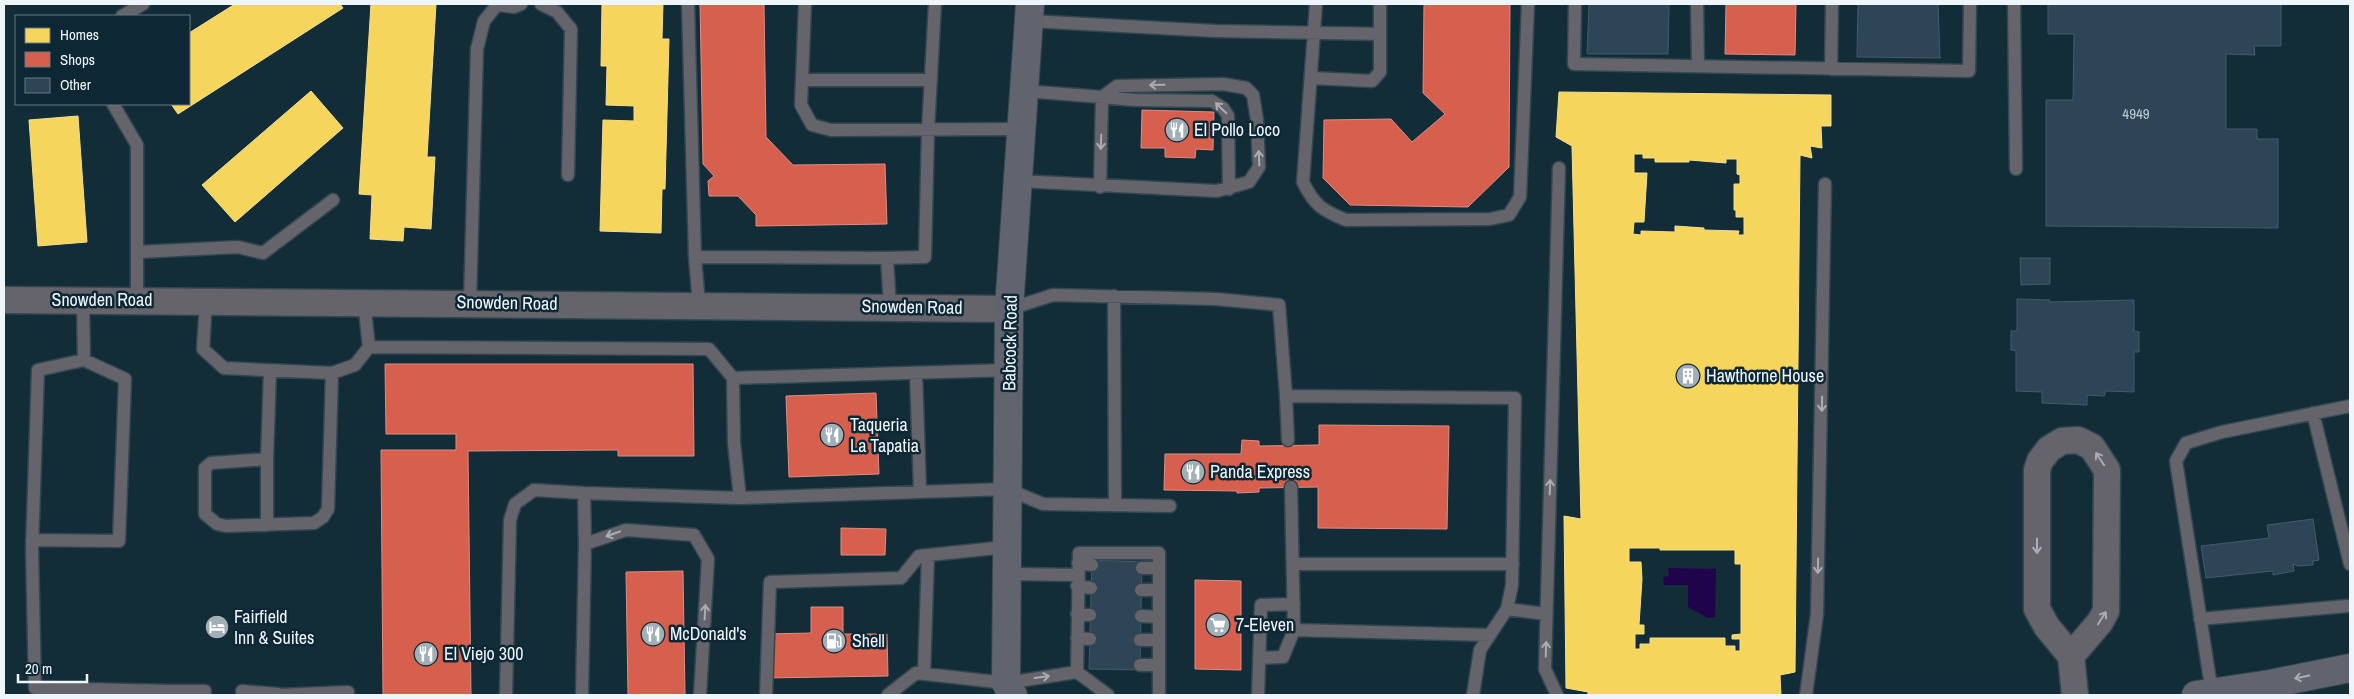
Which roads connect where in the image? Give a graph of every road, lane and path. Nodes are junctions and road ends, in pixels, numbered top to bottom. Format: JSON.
{"nodes":[{"id":1,"x":143,"y":4,"type":"edge"},
{"id":2,"x":521,"y":4,"type":"edge"},
{"id":3,"x":541,"y":4,"type":"edge"},
{"id":4,"x":688,"y":4,"type":"edge"},
{"id":5,"x":805,"y":4,"type":"edge"},
{"id":6,"x":935,"y":4,"type":"edge"},
{"id":7,"x":1316,"y":4,"type":"edge"},
{"id":8,"x":1380,"y":4,"type":"edge"},
{"id":9,"x":1528,"y":4,"type":"edge"},
{"id":10,"x":1575,"y":4,"type":"edge"},
{"id":11,"x":1697,"y":4,"type":"edge"},
{"id":12,"x":1832,"y":4,"type":"edge"},
{"id":13,"x":1970,"y":4,"type":"edge"},
{"id":14,"x":2014,"y":4,"type":"edge"},
{"id":15,"x":1030,"y":13,"type":"edge"},
{"id":16,"x":124,"y":15,"type":"edge"},
{"id":17,"x":1315,"y":32,"type":"junction"},
{"id":18,"x":1380,"y":34,"type":"junction"},
{"id":19,"x":1698,"y":66,"type":"junction"},
{"id":20,"x":1831,"y":68,"type":"junction"},
{"id":21,"x":1312,"y":78,"type":"junction"},
{"id":22,"x":802,"y":80,"type":"junction"},
{"id":23,"x":931,"y":80,"type":"junction"},
{"id":24,"x":1025,"y":91,"type":"junction"},
{"id":25,"x":1102,"y":97,"type":"junction"},
{"id":26,"x":114,"y":105,"type":"edge"},
{"id":27,"x":1022,"y":129,"type":"junction"},
{"id":28,"x":928,"y":130,"type":"junction"},
{"id":29,"x":1559,"y":168,"type":"dead end"},
{"id":30,"x":2016,"y":169,"type":"dead end"},
{"id":31,"x":568,"y":175,"type":"dead end"},
{"id":32,"x":1018,"y":181,"type":"junction"},
{"id":33,"x":1825,"y":184,"type":"dead end"},
{"id":34,"x":1100,"y":187,"type":"junction"},
{"id":35,"x":1229,"y":189,"type":"junction"},
{"id":36,"x":333,"y":200,"type":"dead end"},
{"id":37,"x":138,"y":252,"type":"junction"},
{"id":38,"x":695,"y":256,"type":"junction"},
{"id":39,"x":887,"y":258,"type":"junction"},
{"id":40,"x":1114,"y":296,"type":"junction"},
{"id":41,"x":4,"y":300,"type":"edge"},
{"id":42,"x":82,"y":300,"type":"junction"},
{"id":43,"x":138,"y":300,"type":"junction"},
{"id":44,"x":206,"y":300,"type":"junction"},
{"id":45,"x":364,"y":302,"type":"junction"},
{"id":46,"x":470,"y":302,"type":"junction"},
{"id":47,"x":699,"y":305,"type":"junction"},
{"id":48,"x":890,"y":307,"type":"junction"},
{"id":49,"x":1010,"y":309,"type":"junction"},
{"id":50,"x":369,"y":347,"type":"junction"},
{"id":51,"x":84,"y":360,"type":"junction"},
{"id":52,"x":1009,"y":370,"type":"junction"},
{"id":53,"x":270,"y":371,"type":"junction"},
{"id":54,"x":332,"y":373,"type":"junction"},
{"id":55,"x":916,"y":373,"type":"junction"},
{"id":56,"x":733,"y":378,"type":"junction"},
{"id":57,"x":1286,"y":396,"type":"junction"},
{"id":58,"x":2350,"y":406,"type":"edge"},
{"id":59,"x":2313,"y":413,"type":"junction"},
{"id":60,"x":1288,"y":440,"type":"dead end"},
{"id":61,"x":267,"y":459,"type":"junction"},
{"id":62,"x":1291,"y":487,"type":"dead end"},
{"id":63,"x":1007,"y":489,"type":"junction"},
{"id":64,"x":920,"y":491,"type":"junction"},
{"id":65,"x":584,"y":492,"type":"junction"},
{"id":66,"x":740,"y":498,"type":"junction"},
{"id":67,"x":1115,"y":505,"type":"junction"},
{"id":68,"x":1170,"y":506,"type":"dead end"},
{"id":69,"x":267,"y":525,"type":"junction"},
{"id":70,"x":32,"y":540,"type":"junction"},
{"id":71,"x":585,"y":544,"type":"junction"},
{"id":72,"x":1006,"y":547,"type":"junction"},
{"id":73,"x":928,"y":555,"type":"junction"},
{"id":74,"x":1293,"y":564,"type":"junction"},
{"id":75,"x":1512,"y":564,"type":"junction"},
{"id":76,"x":2350,"y":564,"type":"edge"},
{"id":77,"x":1092,"y":565,"type":"dead end"},
{"id":78,"x":1142,"y":568,"type":"dead end"},
{"id":79,"x":1159,"y":568,"type":"junction"},
{"id":80,"x":1008,"y":574,"type":"junction"},
{"id":81,"x":1078,"y":575,"type":"junction"},
{"id":82,"x":1091,"y":588,"type":"dead end"},
{"id":83,"x":1142,"y":590,"type":"dead end"},
{"id":84,"x":1159,"y":590,"type":"junction"},
{"id":85,"x":1294,"y":604,"type":"junction"},
{"id":86,"x":2347,"y":606,"type":"dead end"},
{"id":87,"x":1507,"y":610,"type":"junction"},
{"id":88,"x":1077,"y":614,"type":"junction"},
{"id":89,"x":1546,"y":614,"type":"junction"},
{"id":90,"x":1090,"y":615,"type":"dead end"},
{"id":91,"x":1141,"y":616,"type":"dead end"},
{"id":92,"x":1159,"y":617,"type":"junction"},
{"id":93,"x":2200,"y":619,"type":"junction"},
{"id":94,"x":1294,"y":630,"type":"junction"},
{"id":95,"x":1490,"y":635,"type":"junction"},
{"id":96,"x":1140,"y":640,"type":"dead end"},
{"id":97,"x":1159,"y":640,"type":"junction"},
{"id":98,"x":2071,"y":656,"type":"junction"},
{"id":99,"x":1260,"y":658,"type":"junction"},
{"id":100,"x":1140,"y":665,"type":"dead end"},
{"id":101,"x":1160,"y":665,"type":"junction"},
{"id":102,"x":1081,"y":667,"type":"junction"},
{"id":103,"x":2350,"y":668,"type":"edge"},
{"id":104,"x":924,"y":674,"type":"junction"},
{"id":105,"x":205,"y":691,"type":"dead end"},
{"id":106,"x":242,"y":691,"type":"dead end"},
{"id":107,"x":1005,"y":691,"type":"edge"},
{"id":108,"x":348,"y":692,"type":"dead end"},
{"id":109,"x":172,"y":693,"type":"edge"},
{"id":110,"x":2204,"y":694,"type":"edge"},
{"id":111,"x":278,"y":695,"type":"edge"},
{"id":112,"x":506,"y":695,"type":"edge"},
{"id":113,"x":582,"y":695,"type":"edge"},
{"id":114,"x":700,"y":695,"type":"edge"},
{"id":115,"x":766,"y":695,"type":"edge"},
{"id":116,"x":888,"y":695,"type":"edge"},
{"id":117,"x":1108,"y":695,"type":"edge"},
{"id":118,"x":1159,"y":695,"type":"edge"},
{"id":119,"x":1258,"y":695,"type":"edge"},
{"id":120,"x":1473,"y":695,"type":"edge"},
{"id":121,"x":1557,"y":695,"type":"edge"},
{"id":122,"x":1806,"y":695,"type":"edge"},
{"id":123,"x":2075,"y":695,"type":"edge"}],
"edges":[{"from":1,"to":16,"type":"lane"},
{"from":2,"to":46,"type":"lane"},
{"from":3,"to":31,"type":"lane"},
{"from":4,"to":38,"type":"lane"},
{"from":5,"to":22,"type":"lane"},
{"from":6,"to":23,"type":"lane"},
{"from":7,"to":17,"type":"lane"},
{"from":8,"to":18,"type":"lane"},
{"from":9,"to":21,"type":"lane"},
{"from":10,"to":19,"type":"lane"},
{"from":11,"to":19,"type":"lane"},
{"from":12,"to":20,"type":"lane"},
{"from":13,"to":20,"type":"lane"},
{"from":14,"to":30,"type":"lane"},
{"from":15,"to":17,"type":"lane"},
{"from":15,"to":24,"type":"main road","name":"Babcock Road"},
{"from":17,"to":18,"type":"lane"},
{"from":17,"to":21,"type":"lane"},
{"from":18,"to":21,"type":"lane"},
{"from":19,"to":20,"type":"lane"},
{"from":22,"to":23,"type":"lane"},
{"from":22,"to":28,"type":"lane"},
{"from":23,"to":28,"type":"lane"},
{"from":24,"to":25,"type":"lane"},
{"from":24,"to":27,"type":"main road","name":"Babcock Road"},
{"from":25,"to":34,"type":"lane","one_way":true},
{"from":35,"to":25,"type":"lane","one_way":true},
{"from":35,"to":25,"type":"lane","one_way":true},
{"from":26,"to":37,"type":"lane"},
{"from":27,"to":28,"type":"lane"},
{"from":27,"to":32,"type":"main road","name":"Babcock Road"},
{"from":28,"to":39,"type":"lane"},
{"from":89,"to":29,"type":"lane","one_way":true},
{"from":32,"to":34,"type":"lane"},
{"from":32,"to":49,"type":"main road","name":"Babcock Road"},
{"from":33,"to":122,"type":"lane","one_way":true},
{"from":34,"to":35,"type":"lane"},
{"from":36,"to":37,"type":"lane"},
{"from":37,"to":43,"type":"lane"},
{"from":38,"to":39,"type":"lane"},
{"from":38,"to":47,"type":"lane"},
{"from":39,"to":48,"type":"lane"},
{"from":40,"to":49,"type":"lane"},
{"from":40,"to":57,"type":"lane"},
{"from":40,"to":67,"type":"lane"},
{"from":41,"to":42,"type":"street","name":"Snowden Road"},
{"from":42,"to":43,"type":"street","name":"Snowden Road"},
{"from":42,"to":51,"type":"lane"},
{"from":43,"to":44,"type":"street","name":"Snowden Road"},
{"from":44,"to":45,"type":"street","name":"Snowden Road"},
{"from":44,"to":53,"type":"lane"},
{"from":45,"to":46,"type":"street","name":"Snowden Road"},
{"from":45,"to":50,"type":"lane"},
{"from":46,"to":47,"type":"street","name":"Snowden Road"},
{"from":47,"to":48,"type":"street","name":"Snowden Road"},
{"from":48,"to":49,"type":"street","name":"Snowden Road"},
{"from":49,"to":52,"type":"main road","name":"Babcock Road"},
{"from":50,"to":54,"type":"lane"},
{"from":50,"to":56,"type":"lane"},
{"from":51,"to":70,"type":"lane"},
{"from":51,"to":70,"type":"lane"},
{"from":52,"to":55,"type":"lane"},
{"from":52,"to":63,"type":"main road","name":"Babcock Road"},
{"from":53,"to":54,"type":"lane"},
{"from":53,"to":61,"type":"lane"},
{"from":54,"to":69,"type":"lane"},
{"from":55,"to":56,"type":"lane"},
{"from":55,"to":64,"type":"lane"},
{"from":56,"to":66,"type":"lane"},
{"from":57,"to":60,"type":"lane"},
{"from":57,"to":75,"type":"lane"},
{"from":58,"to":59,"type":"lane"},
{"from":59,"to":76,"type":"lane"},
{"from":59,"to":93,"type":"lane"},
{"from":61,"to":69,"type":"lane"},
{"from":61,"to":69,"type":"lane"},
{"from":62,"to":74,"type":"lane"},
{"from":63,"to":64,"type":"lane"},
{"from":63,"to":67,"type":"lane"},
{"from":63,"to":72,"type":"main road","name":"Babcock Road"},
{"from":64,"to":66,"type":"lane"},
{"from":65,"to":66,"type":"lane"},
{"from":65,"to":71,"type":"lane"},
{"from":65,"to":112,"type":"lane"},
{"from":67,"to":68,"type":"lane"},
{"from":70,"to":109,"type":"lane"},
{"from":71,"to":113,"type":"lane"},
{"from":114,"to":71,"type":"lane","one_way":true},
{"from":72,"to":73,"type":"lane"},
{"from":72,"to":80,"type":"main road","name":"Babcock Road"},
{"from":73,"to":104,"type":"lane"},
{"from":73,"to":115,"type":"lane"},
{"from":74,"to":75,"type":"lane"},
{"from":74,"to":85,"type":"lane"},
{"from":75,"to":87,"type":"lane"},
{"from":77,"to":81,"type":"lane"},
{"from":78,"to":79,"type":"lane"},
{"from":79,"to":81,"type":"lane"},
{"from":79,"to":84,"type":"lane"},
{"from":80,"to":81,"type":"lane"},
{"from":80,"to":107,"type":"main road","name":"Babcock Road"},
{"from":81,"to":82,"type":"lane"},
{"from":81,"to":88,"type":"lane"},
{"from":83,"to":84,"type":"lane"},
{"from":84,"to":92,"type":"lane"},
{"from":85,"to":94,"type":"lane"},
{"from":85,"to":99,"type":"lane"},
{"from":86,"to":93,"type":"lane"},
{"from":87,"to":89,"type":"lane"},
{"from":87,"to":95,"type":"lane"},
{"from":88,"to":90,"type":"lane"},
{"from":88,"to":102,"type":"lane"},
{"from":121,"to":89,"type":"lane","one_way":true},
{"from":91,"to":92,"type":"lane"},
{"from":92,"to":97,"type":"lane"},
{"from":93,"to":110,"type":"lane"},
{"from":94,"to":95,"type":"lane"},
{"from":94,"to":99,"type":"lane"},
{"from":95,"to":120,"type":"lane"},
{"from":96,"to":97,"type":"lane"},
{"from":97,"to":101,"type":"lane"},
{"from":98,"to":98,"type":"street","one_way":true},
{"from":98,"to":123,"type":"street"},
{"from":99,"to":119,"type":"lane"},
{"from":100,"to":101,"type":"lane"},
{"from":101,"to":118,"type":"lane"},
{"from":107,"to":102,"type":"lane","one_way":true},
{"from":102,"to":117,"type":"lane"},
{"from":103,"to":110,"type":"main road","one_way":true},
{"from":104,"to":107,"type":"lane"},
{"from":104,"to":116,"type":"lane"},
{"from":105,"to":109,"type":"lane"},
{"from":106,"to":111,"type":"lane"},
{"from":108,"to":111,"type":"lane"}]}
